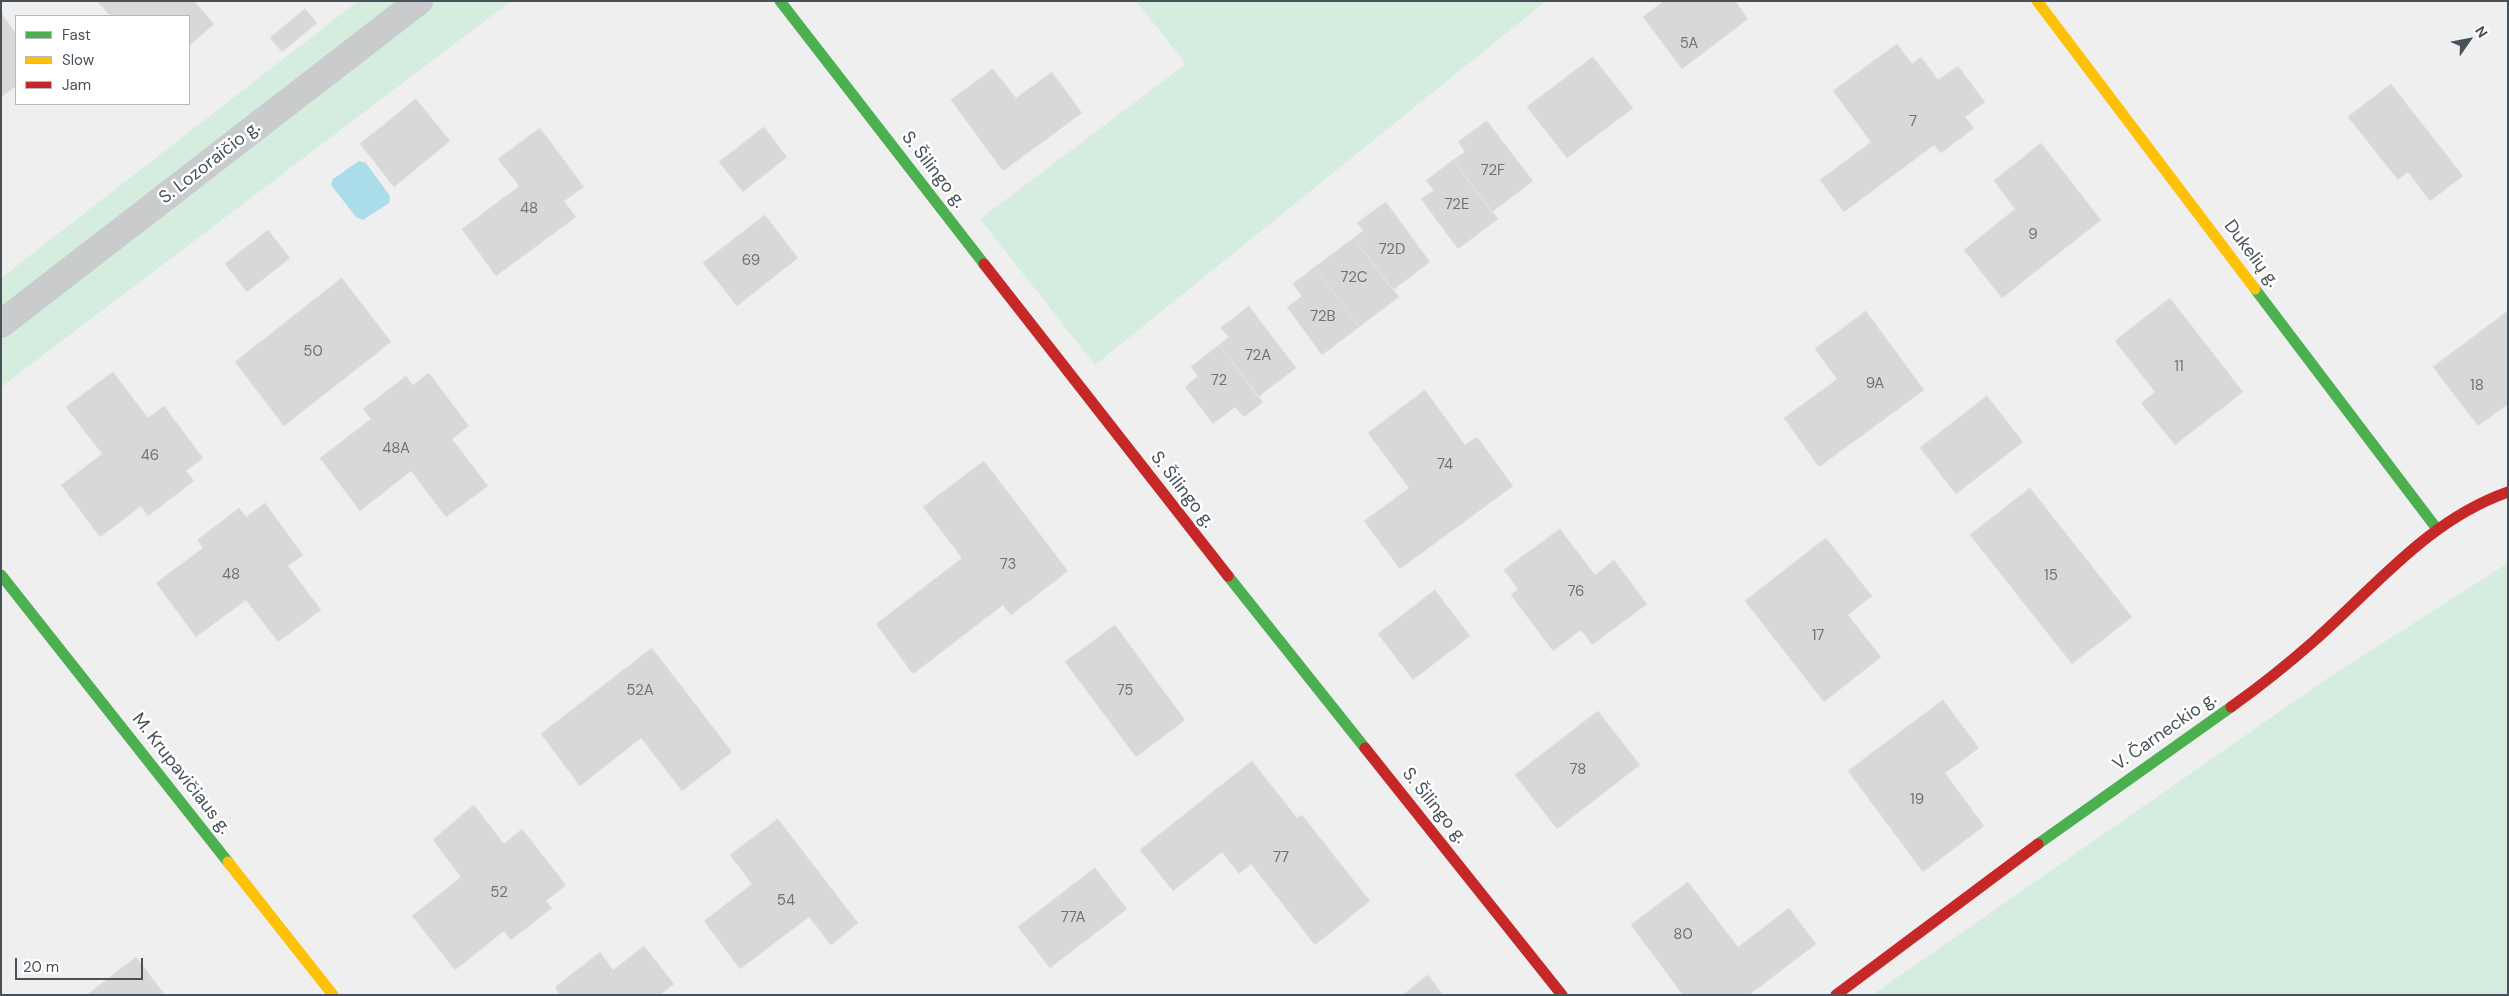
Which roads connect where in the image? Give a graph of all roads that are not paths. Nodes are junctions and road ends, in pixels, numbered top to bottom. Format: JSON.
{"nodes":[{"id":1,"x":419,"y":1,"type":"edge"},
{"id":2,"x":780,"y":1,"type":"edge"},
{"id":3,"x":2037,"y":1,"type":"edge"},
{"id":4,"x":1,"y":324,"type":"edge"},
{"id":5,"x":2508,"y":492,"type":"edge"},
{"id":6,"x":2436,"y":529,"type":"junction"},
{"id":7,"x":1,"y":574,"type":"edge"},
{"id":8,"x":333,"y":995,"type":"edge"},
{"id":9,"x":1562,"y":995,"type":"edge"},
{"id":10,"x":1836,"y":995,"type":"edge"}],
"edges":[{"from":1,"to":4,"type":"street","name":"S. Lozoraičio g."},
{"from":2,"to":9,"type":"street","name":"S. Šilingo g."},
{"from":3,"to":6,"type":"street","name":"Dukelių g."},
{"from":5,"to":6,"type":"street","name":"V. Čarneckio g."},
{"from":6,"to":10,"type":"street","name":"V. Čarneckio g."},
{"from":7,"to":8,"type":"street","name":"M. Krupavičiaus g."}]}
